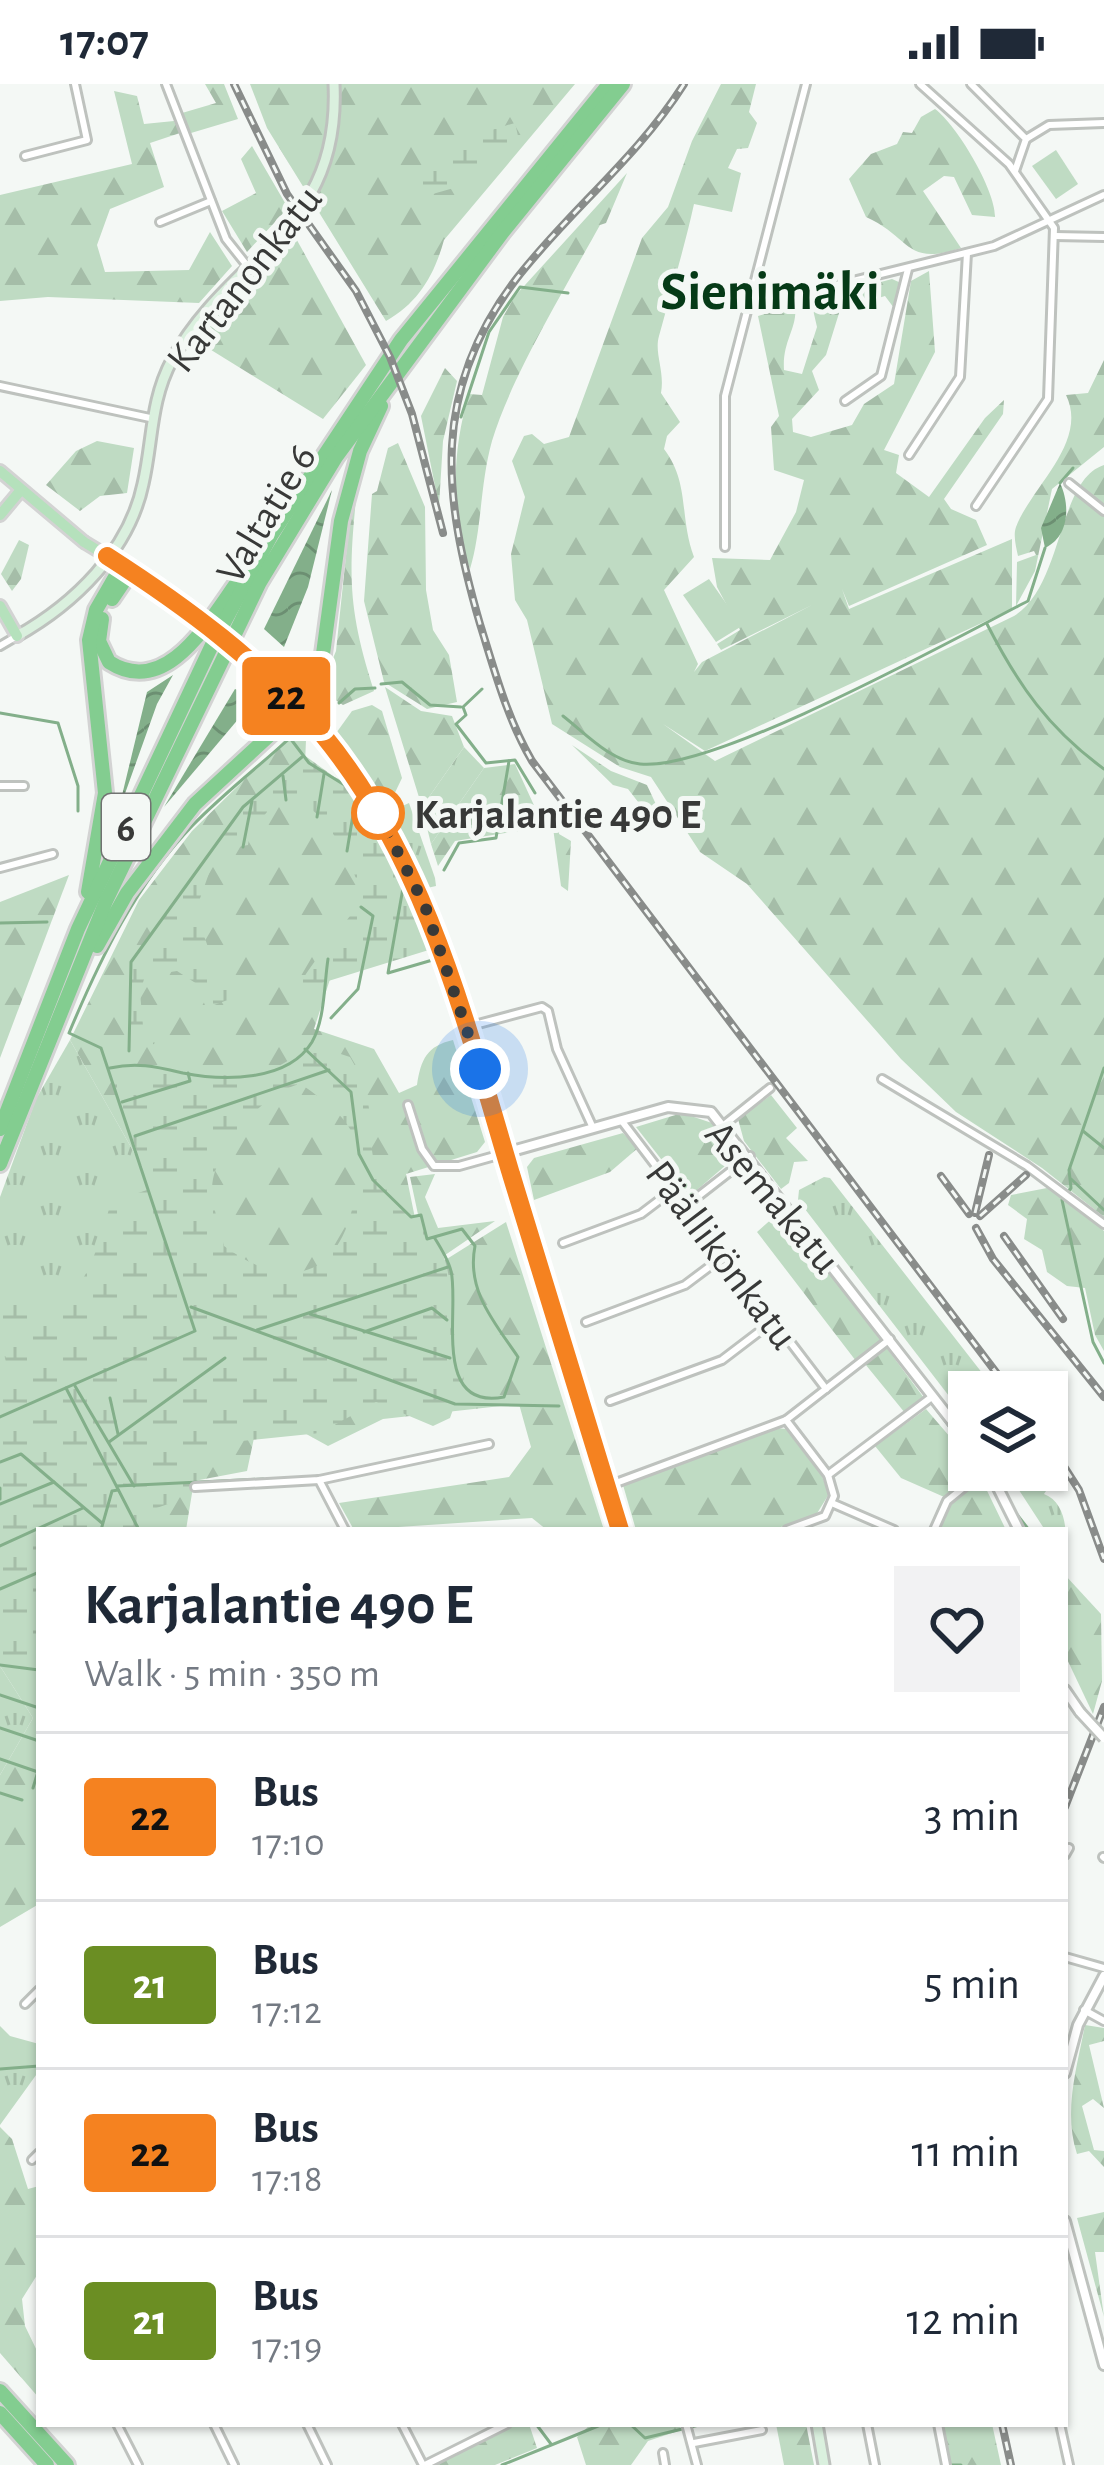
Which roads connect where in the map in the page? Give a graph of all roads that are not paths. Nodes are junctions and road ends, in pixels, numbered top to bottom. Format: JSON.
{"nodes":[{"id":1,"x":75,"y":84,"type":"edge"},
{"id":2,"x":166,"y":84,"type":"edge"},
{"id":3,"x":334,"y":84,"type":"edge"},
{"id":4,"x":609,"y":84,"type":"edge"},
{"id":5,"x":623,"y":84,"type":"edge"},
{"id":6,"x":806,"y":84,"type":"edge"},
{"id":7,"x":920,"y":84,"type":"edge"},
{"id":8,"x":971,"y":84,"type":"edge"},
{"id":9,"x":1104,"y":123,"type":"edge"},
{"id":10,"x":1026,"y":140,"type":"junction"},
{"id":11,"x":26,"y":156,"type":"dead end"},
{"id":12,"x":1015,"y":171,"type":"junction"},
{"id":13,"x":1104,"y":195,"type":"edge"},
{"id":14,"x":211,"y":201,"type":"junction"},
{"id":15,"x":160,"y":222,"type":"dead end"},
{"id":16,"x":1051,"y":222,"type":"junction"},
{"id":17,"x":1055,"y":236,"type":"junction"},
{"id":18,"x":1104,"y":237,"type":"edge"},
{"id":19,"x":967,"y":253,"type":"junction"},
{"id":20,"x":249,"y":268,"type":"junction"},
{"id":21,"x":908,"y":269,"type":"junction"},
{"id":22,"x":748,"y":308,"type":"junction"},
{"id":23,"x":404,"y":365,"type":"junction"},
{"id":24,"x":0,"y":386,"type":"edge"},
{"id":25,"x":845,"y":401,"type":"dead end"},
{"id":26,"x":150,"y":418,"type":"junction"},
{"id":27,"x":909,"y":455,"type":"dead end"},
{"id":28,"x":0,"y":471,"type":"edge"},
{"id":29,"x":1070,"y":483,"type":"dead end"},
{"id":30,"x":20,"y":491,"type":"junction"},
{"id":31,"x":976,"y":506,"type":"dead end"},
{"id":32,"x":1104,"y":512,"type":"edge"},
{"id":33,"x":0,"y":515,"type":"edge"},
{"id":34,"x":272,"y":534,"type":"junction"},
{"id":35,"x":724,"y":547,"type":"dead end"},
{"id":36,"x":126,"y":568,"type":"junction"},
{"id":37,"x":0,"y":606,"type":"edge"},
{"id":38,"x":17,"y":637,"type":"junction"},
{"id":39,"x":0,"y":646,"type":"edge"},
{"id":40,"x":298,"y":708,"type":"junction"},
{"id":41,"x":0,"y":786,"type":"edge"},
{"id":42,"x":24,"y":786,"type":"dead end"},
{"id":43,"x":53,"y":854,"type":"dead end"},
{"id":44,"x":0,"y":868,"type":"edge"},
{"id":45,"x":78,"y":928,"type":"junction"},
{"id":46,"x":467,"y":1027,"type":"junction"},
{"id":47,"x":55,"y":1032,"type":"junction"},
{"id":48,"x":882,"y":1079,"type":"dead end"},
{"id":49,"x":770,"y":1088,"type":"dead end"},
{"id":50,"x":408,"y":1105,"type":"dead end"},
{"id":51,"x":621,"y":1120,"type":"junction"},
{"id":52,"x":725,"y":1124,"type":"junction"},
{"id":53,"x":592,"y":1128,"type":"junction"},
{"id":54,"x":0,"y":1129,"type":"edge"},
{"id":55,"x":505,"y":1153,"type":"junction"},
{"id":56,"x":750,"y":1156,"type":"junction"},
{"id":57,"x":0,"y":1164,"type":"edge"},
{"id":58,"x":674,"y":1189,"type":"junction"},
{"id":59,"x":687,"y":1205,"type":"junction"},
{"id":60,"x":1104,"y":1225,"type":"edge"},
{"id":61,"x":563,"y":1243,"type":"dead end"},
{"id":62,"x":725,"y":1256,"type":"junction"},
{"id":63,"x":774,"y":1321,"type":"junction"},
{"id":64,"x":586,"y":1322,"type":"dead end"},
{"id":65,"x":890,"y":1339,"type":"junction"},
{"id":66,"x":826,"y":1389,"type":"junction"},
{"id":67,"x":933,"y":1396,"type":"junction"},
{"id":68,"x":610,"y":1401,"type":"dead end"},
{"id":69,"x":948,"y":1416,"type":"edge"},
{"id":70,"x":786,"y":1420,"type":"junction"},
{"id":71,"x":489,"y":1444,"type":"dead end"},
{"id":72,"x":828,"y":1475,"type":"junction"},
{"id":73,"x":319,"y":1480,"type":"junction"},
{"id":74,"x":616,"y":1483,"type":"dead end"},
{"id":75,"x":195,"y":1487,"type":"dead end"},
{"id":76,"x":960,"y":1491,"type":"edge"},
{"id":77,"x":998,"y":1491,"type":"edge"},
{"id":78,"x":834,"y":1504,"type":"junction"},
{"id":79,"x":343,"y":1527,"type":"edge"},
{"id":80,"x":619,"y":1527,"type":"edge"},
{"id":81,"x":811,"y":1527,"type":"edge"},
{"id":82,"x":887,"y":1527,"type":"edge"},
{"id":83,"x":935,"y":1527,"type":"edge"},
{"id":84,"x":1017,"y":1527,"type":"edge"},
{"id":85,"x":1068,"y":1694,"type":"edge"},
{"id":86,"x":1104,"y":1738,"type":"edge"},
{"id":87,"x":1068,"y":1958,"type":"edge"},
{"id":88,"x":1104,"y":1972,"type":"edge"},
{"id":89,"x":36,"y":1993,"type":"edge"},
{"id":90,"x":25,"y":2004,"type":"dead end"},
{"id":91,"x":1084,"y":2010,"type":"junction"},
{"id":92,"x":1104,"y":2021,"type":"edge"},
{"id":93,"x":1068,"y":2063,"type":"edge"},
{"id":94,"x":1068,"y":2235,"type":"edge"},
{"id":95,"x":1104,"y":2365,"type":"edge"},
{"id":96,"x":0,"y":2391,"type":"edge"},
{"id":97,"x":0,"y":2413,"type":"edge"},
{"id":98,"x":119,"y":2427,"type":"edge"},
{"id":99,"x":215,"y":2427,"type":"edge"},
{"id":100,"x":308,"y":2427,"type":"edge"},
{"id":101,"x":404,"y":2427,"type":"edge"},
{"id":102,"x":498,"y":2427,"type":"edge"},
{"id":103,"x":687,"y":2427,"type":"edge"},
{"id":104,"x":818,"y":2427,"type":"edge"},
{"id":105,"x":868,"y":2427,"type":"edge"},
{"id":106,"x":939,"y":2427,"type":"edge"},
{"id":107,"x":1061,"y":2427,"type":"edge"},
{"id":108,"x":746,"y":2428,"type":"edge"},
{"id":109,"x":762,"y":2430,"type":"dead end"},
{"id":110,"x":694,"y":2443,"type":"junction"},
{"id":111,"x":663,"y":2453,"type":"dead end"},
{"id":112,"x":47,"y":2465,"type":"edge"},
{"id":113,"x":67,"y":2465,"type":"edge"},
{"id":114,"x":138,"y":2465,"type":"edge"},
{"id":115,"x":234,"y":2465,"type":"edge"},
{"id":116,"x":327,"y":2465,"type":"edge"},
{"id":117,"x":424,"y":2465,"type":"edge"},
{"id":118,"x":665,"y":2465,"type":"edge"},
{"id":119,"x":698,"y":2465,"type":"edge"},
{"id":120,"x":824,"y":2465,"type":"edge"},
{"id":121,"x":875,"y":2465,"type":"edge"},
{"id":122,"x":946,"y":2465,"type":"edge"},
{"id":123,"x":1069,"y":2465,"type":"edge"}],
"edges":[{"from":1,"to":11,"type":"street"},
{"from":2,"to":14,"type":"street"},
{"from":3,"to":20,"type":"main road","name":"Kartanonkatu"},
{"from":4,"to":34,"type":"highway","name":"Valtatie 6","number":"6"},
{"from":5,"to":23,"type":"highway","name":"Valtatie 6","number":"6"},
{"from":6,"to":22,"type":"street"},
{"from":7,"to":12,"type":"street"},
{"from":8,"to":10,"type":"street"},
{"from":9,"to":10,"type":"street"},
{"from":10,"to":12,"type":"street"},
{"from":12,"to":16,"type":"street"},
{"from":13,"to":16,"type":"street"},
{"from":14,"to":15,"type":"street"},
{"from":14,"to":20,"type":"street"},
{"from":16,"to":17,"type":"street"},
{"from":16,"to":19,"type":"street"},
{"from":17,"to":18,"type":"street"},
{"from":17,"to":31,"type":"street"},
{"from":19,"to":21,"type":"street"},
{"from":19,"to":27,"type":"street"},
{"from":20,"to":26,"type":"main road","name":"Kartanonkatu"},
{"from":21,"to":22,"type":"street"},
{"from":21,"to":25,"type":"street"},
{"from":22,"to":35,"type":"street"},
{"from":23,"to":40,"type":"highway"},
{"from":23,"to":47,"type":"highway","name":"Valtatie 6","number":"6"},
{"from":24,"to":26,"type":"street"},
{"from":26,"to":38,"type":"main road","name":"Kartanonkatu"},
{"from":28,"to":30,"type":"main road"},
{"from":29,"to":32,"type":"street"},
{"from":30,"to":33,"type":"main road"},
{"from":30,"to":36,"type":"main road","bridge":true},
{"from":34,"to":36,"type":"highway"},
{"from":34,"to":45,"type":"highway","name":"Valtatie 6","number":"6"},
{"from":36,"to":40,"type":"main road","bridge":true},
{"from":36,"to":45,"type":"highway"},
{"from":37,"to":38,"type":"main road"},
{"from":38,"to":39,"type":"street"},
{"from":40,"to":46,"type":"main road"},
{"from":40,"to":47,"type":"highway"},
{"from":41,"to":42,"type":"street"},
{"from":43,"to":44,"type":"street"},
{"from":45,"to":54,"type":"highway","name":"Valtatie 6","number":"6"},
{"from":46,"to":53,"type":"street"},
{"from":46,"to":55,"type":"main road"},
{"from":47,"to":57,"type":"highway","name":"Valtatie 6","number":"6"},
{"from":48,"to":60,"type":"street"},
{"from":49,"to":52,"type":"street"},
{"from":50,"to":55,"type":"street"},
{"from":51,"to":52,"type":"street","name":"Asemakatu"},
{"from":51,"to":53,"type":"street","name":"Asemakatu"},
{"from":51,"to":58,"type":"street","name":"Päällikönkatu"},
{"from":52,"to":56,"type":"street","name":"Asemakatu"},
{"from":53,"to":55,"type":"street","name":"Asemakatu"},
{"from":55,"to":80,"type":"main road"},
{"from":56,"to":59,"type":"street"},
{"from":56,"to":65,"type":"street","name":"Asemakatu"},
{"from":58,"to":59,"type":"street","name":"Päällikönkatu"},
{"from":58,"to":61,"type":"street"},
{"from":59,"to":62,"type":"street","name":"Päällikönkatu"},
{"from":62,"to":63,"type":"street","name":"Päällikönkatu"},
{"from":62,"to":64,"type":"street"},
{"from":63,"to":66,"type":"street","name":"Päällikönkatu"},
{"from":63,"to":68,"type":"street"},
{"from":65,"to":66,"type":"street"},
{"from":65,"to":67,"type":"street","name":"Asemakatu"},
{"from":66,"to":70,"type":"street"},
{"from":67,"to":69,"type":"street","name":"Asemakatu"},
{"from":67,"to":72,"type":"street"},
{"from":70,"to":72,"type":"street"},
{"from":70,"to":74,"type":"street"},
{"from":71,"to":73,"type":"street"},
{"from":72,"to":78,"type":"street"},
{"from":73,"to":75,"type":"street"},
{"from":73,"to":79,"type":"street"},
{"from":76,"to":83,"type":"street"},
{"from":77,"to":84,"type":"street"},
{"from":78,"to":81,"type":"street"},
{"from":78,"to":82,"type":"street"},
{"from":85,"to":86,"type":"street","bridge":true},
{"from":87,"to":88,"type":"street"},
{"from":88,"to":91,"type":"street"},
{"from":89,"to":90,"type":"street"},
{"from":91,"to":92,"type":"street"},
{"from":91,"to":93,"type":"street"},
{"from":94,"to":95,"type":"street"},
{"from":96,"to":113,"type":"highway"},
{"from":97,"to":112,"type":"highway"},
{"from":98,"to":114,"type":"street"},
{"from":99,"to":115,"type":"street"},
{"from":100,"to":116,"type":"street"},
{"from":101,"to":117,"type":"street"},
{"from":102,"to":117,"type":"street"},
{"from":103,"to":110,"type":"street"},
{"from":104,"to":120,"type":"main road"},
{"from":105,"to":121,"type":"street"},
{"from":106,"to":122,"type":"street"},
{"from":107,"to":123,"type":"street"},
{"from":108,"to":109,"type":"street"},
{"from":108,"to":110,"type":"street"},
{"from":110,"to":119,"type":"street"},
{"from":111,"to":118,"type":"street"}]}
